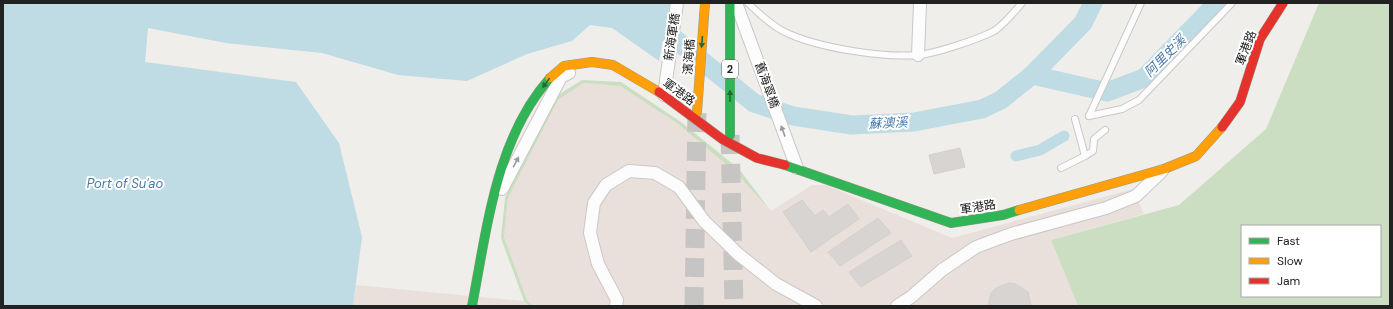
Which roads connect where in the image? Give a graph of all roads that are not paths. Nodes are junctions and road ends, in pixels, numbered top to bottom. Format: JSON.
{"nodes":[{"id":1,"x":677,"y":3,"type":"edge"},
{"id":2,"x":705,"y":3,"type":"edge"},
{"id":3,"x":730,"y":3,"type":"edge"},
{"id":4,"x":736,"y":3,"type":"edge"},
{"id":5,"x":748,"y":3,"type":"edge"},
{"id":6,"x":920,"y":3,"type":"edge"},
{"id":7,"x":1022,"y":3,"type":"edge"},
{"id":8,"x":1141,"y":3,"type":"edge"},
{"id":9,"x":1232,"y":3,"type":"edge"},
{"id":10,"x":1283,"y":3,"type":"edge"},
{"id":11,"x":918,"y":55,"type":"junction"},
{"id":12,"x":592,"y":62,"type":"joint"},
{"id":13,"x":664,"y":95,"type":"junction"},
{"id":14,"x":697,"y":112,"type":"tunnel mouth"},
{"id":15,"x":1075,"y":119,"type":"dead end"},
{"id":16,"x":1105,"y":130,"type":"dead end"},
{"id":17,"x":730,"y":135,"type":"tunnel mouth"},
{"id":18,"x":1085,"y":156,"type":"junction"},
{"id":19,"x":797,"y":168,"type":"junction"},
{"id":20,"x":1061,"y":168,"type":"dead end"},
{"id":21,"x":1164,"y":169,"type":"junction"},
{"id":22,"x":491,"y":209,"type":"joint"},
{"id":23,"x":472,"y":306,"type":"edge"},
{"id":24,"x":616,"y":306,"type":"edge"},
{"id":25,"x":816,"y":306,"type":"edge"},
{"id":26,"x":896,"y":306,"type":"edge"}],
"edges":[{"from":1,"to":13,"type":"street","name":"新海軍橋"},
{"from":2,"to":14,"type":"street","name":"濱海橋","one_way":true},
{"from":17,"to":3,"type":"street","number":"2","one_way":true},
{"from":19,"to":4,"type":"street","name":"舊海軍橋","one_way":true},
{"from":5,"to":11,"type":"lane"},
{"from":6,"to":11,"type":"street"},
{"from":7,"to":11,"type":"lane"},
{"from":8,"to":9,"type":"lane"},
{"from":10,"to":21,"type":"street","name":"軍港路"},
{"from":12,"to":13,"type":"street","name":"軍港路"},
{"from":12,"to":22,"type":"street"},
{"from":13,"to":19,"type":"street","name":"軍港路"},
{"from":15,"to":18,"type":"lane"},
{"from":16,"to":18,"type":"lane"},
{"from":18,"to":20,"type":"lane"},
{"from":19,"to":21,"type":"street","name":"軍港路"},
{"from":21,"to":26,"type":"street"},
{"from":22,"to":23,"type":"street"},
{"from":24,"to":25,"type":"street"}]}
